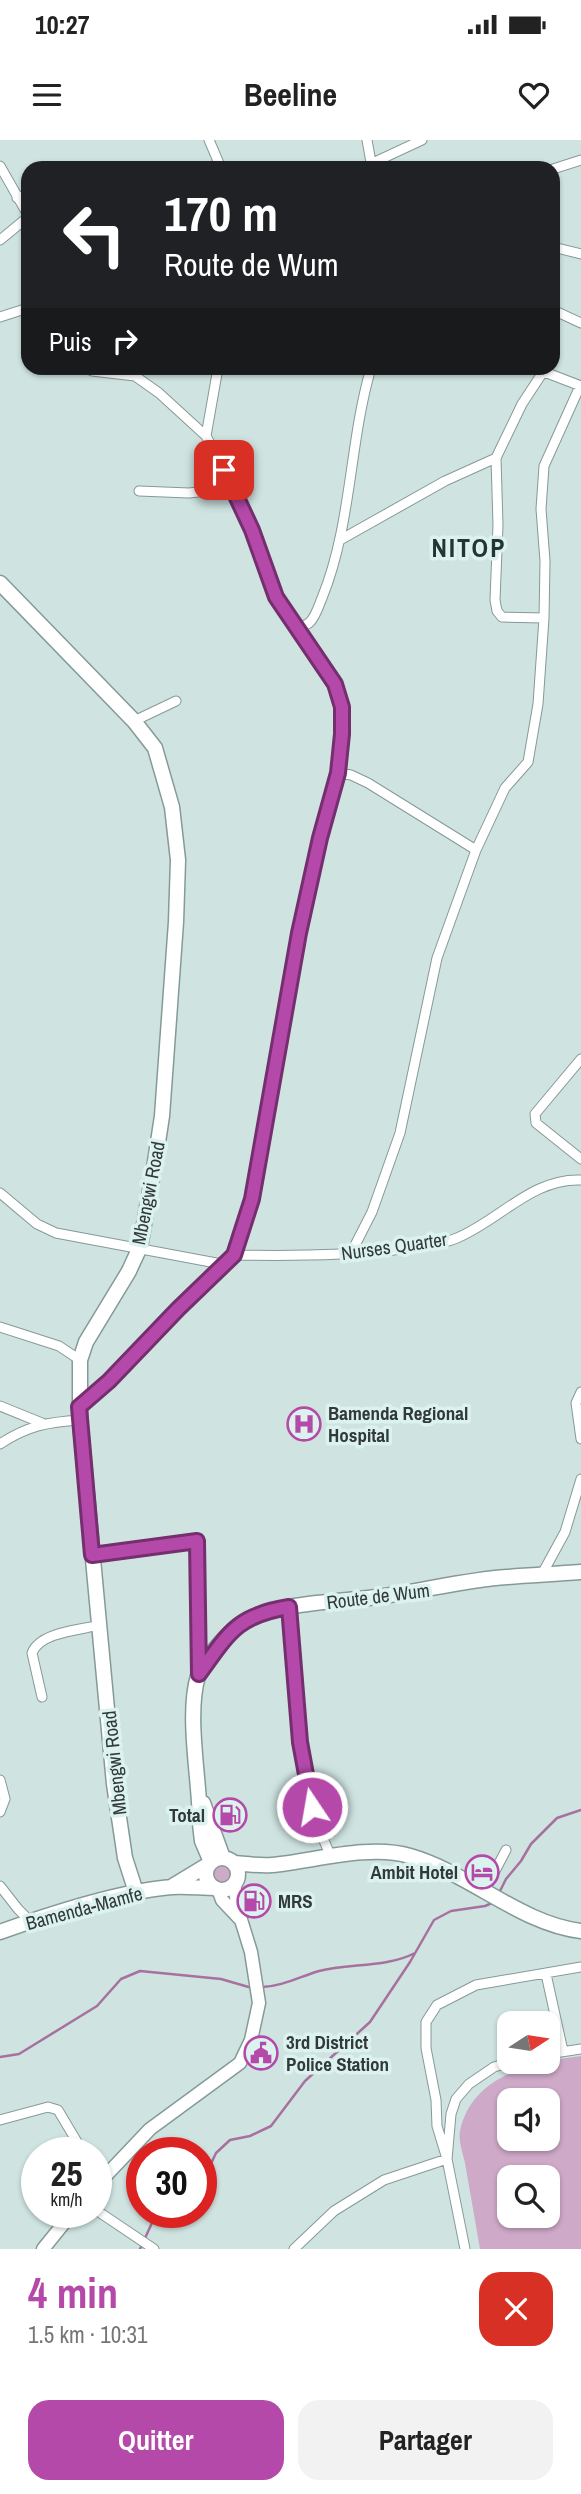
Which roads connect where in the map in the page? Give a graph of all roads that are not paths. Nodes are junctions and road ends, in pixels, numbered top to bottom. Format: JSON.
{"nodes":[{"id":1,"x":209,"y":140,"type":"edge"},
{"id":2,"x":367,"y":140,"type":"edge"},
{"id":3,"x":422,"y":140,"type":"edge"},
{"id":4,"x":581,"y":160,"type":"edge"},
{"id":5,"x":218,"y":161,"type":"edge"},
{"id":6,"x":368,"y":161,"type":"edge"},
{"id":7,"x":380,"y":161,"type":"edge"},
{"id":8,"x":0,"y":166,"type":"edge"},
{"id":9,"x":560,"y":167,"type":"edge"},
{"id":10,"x":21,"y":197,"type":"edge"},
{"id":11,"x":17,"y":198,"type":"junction"},
{"id":12,"x":21,"y":205,"type":"edge"},
{"id":13,"x":21,"y":222,"type":"edge"},
{"id":14,"x":0,"y":240,"type":"edge"},
{"id":15,"x":560,"y":249,"type":"edge"},
{"id":16,"x":581,"y":254,"type":"edge"},
{"id":17,"x":21,"y":310,"type":"edge"},
{"id":18,"x":560,"y":313,"type":"edge"},
{"id":19,"x":0,"y":317,"type":"edge"},
{"id":20,"x":581,"y":323,"type":"edge"},
{"id":21,"x":126,"y":375,"type":"edge"},
{"id":22,"x":217,"y":375,"type":"edge"},
{"id":23,"x":369,"y":375,"type":"edge"},
{"id":24,"x":538,"y":375,"type":"edge"},
{"id":25,"x":552,"y":375,"type":"edge"},
{"id":26,"x":581,"y":386,"type":"edge"},
{"id":27,"x":206,"y":436,"type":"junction"},
{"id":28,"x":496,"y":458,"type":"junction"},
{"id":29,"x":234,"y":488,"type":"junction"},
{"id":30,"x":139,"y":491,"type":"dead end"},
{"id":31,"x":340,"y":540,"type":"junction"},
{"id":32,"x":0,"y":583,"type":"edge"},
{"id":33,"x":544,"y":618,"type":"junction"},
{"id":34,"x":296,"y":629,"type":"junction"},
{"id":35,"x":176,"y":701,"type":"dead end"},
{"id":36,"x":134,"y":721,"type":"junction"},
{"id":37,"x":338,"y":773,"type":"junction"},
{"id":38,"x":475,"y":850,"type":"junction"},
{"id":39,"x":581,"y":1059,"type":"edge"},
{"id":40,"x":581,"y":1159,"type":"edge"},
{"id":41,"x":581,"y":1180,"type":"edge"},
{"id":42,"x":0,"y":1194,"type":"edge"},
{"id":43,"x":139,"y":1247,"type":"junction"},
{"id":44,"x":234,"y":1255,"type":"junction"},
{"id":45,"x":351,"y":1255,"type":"junction"},
{"id":46,"x":227,"y":1265,"type":"junction"},
{"id":47,"x":0,"y":1327,"type":"edge"},
{"id":48,"x":79,"y":1360,"type":"junction"},
{"id":49,"x":581,"y":1392,"type":"edge"},
{"id":50,"x":0,"y":1406,"type":"edge"},
{"id":51,"x":79,"y":1413,"type":"junction"},
{"id":52,"x":42,"y":1423,"type":"junction"},
{"id":53,"x":581,"y":1438,"type":"edge"},
{"id":54,"x":0,"y":1444,"type":"edge"},
{"id":55,"x":581,"y":1479,"type":"edge"},
{"id":56,"x":92,"y":1555,"type":"junction"},
{"id":57,"x":581,"y":1572,"type":"edge"},
{"id":58,"x":541,"y":1576,"type":"junction"},
{"id":59,"x":289,"y":1607,"type":"junction"},
{"id":60,"x":100,"y":1625,"type":"junction"},
{"id":61,"x":199,"y":1674,"type":"junction"},
{"id":62,"x":41,"y":1697,"type":"dead end"},
{"id":63,"x":0,"y":1780,"type":"edge"},
{"id":64,"x":0,"y":1812,"type":"edge"},
{"id":65,"x":506,"y":1850,"type":"dead end"},
{"id":66,"x":331,"y":1857,"type":"junction"},
{"id":67,"x":219,"y":1862,"type":"junction"},
{"id":68,"x":269,"y":1866,"type":"junction"},
{"id":69,"x":235,"y":1883,"type":"junction"},
{"id":70,"x":0,"y":1886,"type":"edge"},
{"id":71,"x":170,"y":1887,"type":"junction"},
{"id":72,"x":216,"y":1889,"type":"junction"},
{"id":73,"x":136,"y":1892,"type":"junction"},
{"id":74,"x":494,"y":1895,"type":"junction"},
{"id":75,"x":241,"y":1919,"type":"junction"},
{"id":76,"x":30,"y":1921,"type":"junction"},
{"id":77,"x":581,"y":1931,"type":"edge"},
{"id":78,"x":0,"y":1932,"type":"edge"},
{"id":79,"x":581,"y":1967,"type":"edge"},
{"id":80,"x":546,"y":1974,"type":"junction"},
{"id":81,"x":581,"y":2049,"type":"edge"},
{"id":82,"x":560,"y":2052,"type":"edge"},
{"id":83,"x":563,"y":2052,"type":"junction"},
{"id":84,"x":497,"y":2068,"type":"edge"},
{"id":85,"x":0,"y":2120,"type":"edge"},
{"id":86,"x":74,"y":2137,"type":"edge"},
{"id":87,"x":447,"y":2159,"type":"junction"},
{"id":88,"x":112,"y":2166,"type":"edge"},
{"id":89,"x":112,"y":2221,"type":"edge"},
{"id":90,"x":60,"y":2228,"type":"edge"},
{"id":91,"x":43,"y":2249,"type":"edge"},
{"id":92,"x":154,"y":2249,"type":"edge"},
{"id":93,"x":293,"y":2249,"type":"edge"},
{"id":94,"x":464,"y":2249,"type":"edge"}],
"edges":[{"from":1,"to":5,"type":"street"},
{"from":2,"to":6,"type":"street"},
{"from":3,"to":7,"type":"street"},
{"from":4,"to":9,"type":"street"},
{"from":8,"to":11,"type":"street"},
{"from":10,"to":11,"type":"street"},
{"from":11,"to":12,"type":"street"},
{"from":13,"to":14,"type":"street"},
{"from":15,"to":16,"type":"street"},
{"from":17,"to":19,"type":"street"},
{"from":18,"to":20,"type":"street"},
{"from":21,"to":27,"type":"street"},
{"from":22,"to":27,"type":"street"},
{"from":23,"to":31,"type":"street"},
{"from":24,"to":28,"type":"street"},
{"from":25,"to":26,"type":"street"},
{"from":26,"to":33,"type":"street"},
{"from":27,"to":29,"type":"street"},
{"from":28,"to":31,"type":"street"},
{"from":28,"to":33,"type":"street"},
{"from":29,"to":30,"type":"street"},
{"from":29,"to":34,"type":"street"},
{"from":31,"to":34,"type":"street"},
{"from":32,"to":36,"type":"main road","name":"Mbengwi Road"},
{"from":33,"to":38,"type":"street"},
{"from":34,"to":37,"type":"street"},
{"from":35,"to":36,"type":"street"},
{"from":36,"to":43,"type":"main road","name":"Mbengwi Road"},
{"from":37,"to":38,"type":"street"},
{"from":37,"to":44,"type":"street"},
{"from":38,"to":45,"type":"street"},
{"from":39,"to":40,"type":"street"},
{"from":41,"to":45,"type":"street","name":"Nurses Quarter"},
{"from":42,"to":43,"type":"street"},
{"from":43,"to":46,"type":"street"},
{"from":43,"to":48,"type":"main road","name":"Mbengwi Road"},
{"from":44,"to":45,"type":"street","name":"Nurses Quarter"},
{"from":44,"to":46,"type":"street"},
{"from":46,"to":51,"type":"street"},
{"from":47,"to":48,"type":"street"},
{"from":48,"to":51,"type":"main road","name":"Mbengwi Road"},
{"from":49,"to":53,"type":"street"},
{"from":50,"to":52,"type":"street"},
{"from":51,"to":52,"type":"street"},
{"from":51,"to":56,"type":"main road","name":"Mbengwi Road"},
{"from":52,"to":54,"type":"street"},
{"from":55,"to":58,"type":"street"},
{"from":56,"to":60,"type":"main road","name":"Mbengwi Road"},
{"from":56,"to":61,"type":"street"},
{"from":57,"to":58,"type":"main road","name":"Route de Wum"},
{"from":58,"to":59,"type":"main road","name":"Route de Wum"},
{"from":59,"to":61,"type":"main road","name":"Route de Wum"},
{"from":59,"to":66,"type":"street"},
{"from":60,"to":62,"type":"street"},
{"from":60,"to":73,"type":"main road","name":"Mbengwi Road"},
{"from":61,"to":67,"type":"main road"},
{"from":63,"to":64,"type":"street"},
{"from":65,"to":74,"type":"street"},
{"from":66,"to":68,"type":"main road"},
{"from":66,"to":74,"type":"main road"},
{"from":67,"to":68,"type":"main road"},
{"from":67,"to":69,"type":"main road"},
{"from":67,"to":71,"type":"main road","name":"Bamenda-Mamfe"},
{"from":67,"to":72,"type":"main road"},
{"from":68,"to":69,"type":"main road"},
{"from":69,"to":72,"type":"main road"},
{"from":69,"to":75,"type":"main road"},
{"from":70,"to":76,"type":"street"},
{"from":71,"to":72,"type":"main road","name":"Bamenda-Mamfe"},
{"from":71,"to":73,"type":"main road","name":"Bamenda-Mamfe"},
{"from":72,"to":75,"type":"main road"},
{"from":73,"to":76,"type":"main road","name":"Bamenda-Mamfe"},
{"from":74,"to":77,"type":"main road"},
{"from":75,"to":88,"type":"main road"},
{"from":76,"to":78,"type":"main road","name":"Bamenda-Mamfe"},
{"from":79,"to":80,"type":"street"},
{"from":80,"to":83,"type":"street"},
{"from":80,"to":87,"type":"street"},
{"from":81,"to":83,"type":"street"},
{"from":82,"to":83,"type":"street"},
{"from":84,"to":87,"type":"street"},
{"from":85,"to":86,"type":"street"},
{"from":87,"to":93,"type":"street"},
{"from":87,"to":94,"type":"street"},
{"from":89,"to":92,"type":"street"},
{"from":90,"to":91,"type":"main road"}]}
